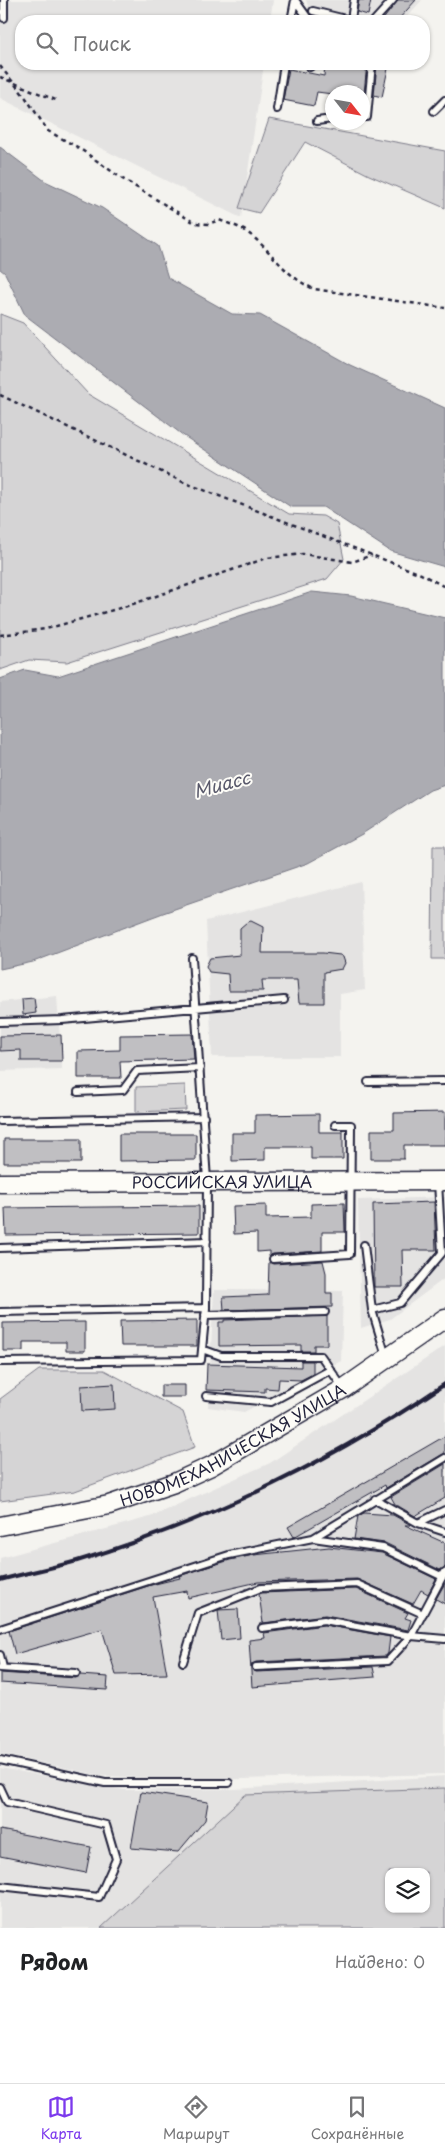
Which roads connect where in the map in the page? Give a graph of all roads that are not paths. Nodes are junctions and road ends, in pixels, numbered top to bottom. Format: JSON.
{"nodes":[{"id":1,"x":4,"y":0,"type":"edge"},
{"id":2,"x":295,"y":0,"type":"edge"},
{"id":3,"x":354,"y":0,"type":"edge"},
{"id":4,"x":393,"y":0,"type":"edge"},
{"id":5,"x":314,"y":11,"type":"dead end"},
{"id":6,"x":292,"y":15,"type":"edge"},
{"id":7,"x":306,"y":15,"type":"edge"},
{"id":8,"x":329,"y":15,"type":"edge"},
{"id":9,"x":353,"y":15,"type":"edge"},
{"id":10,"x":379,"y":15,"type":"edge"},
{"id":11,"x":4,"y":18,"type":"dead end"},
{"id":12,"x":283,"y":70,"type":"edge"},
{"id":13,"x":371,"y":70,"type":"edge"},
{"id":14,"x":370,"y":85,"type":"edge"},
{"id":15,"x":445,"y":100,"type":"edge"},
{"id":16,"x":277,"y":109,"type":"dead end"},
{"id":17,"x":434,"y":111,"type":"dead end"},
{"id":18,"x":325,"y":120,"type":"edge"},
{"id":19,"x":317,"y":121,"type":"dead end"},
{"id":20,"x":192,"y":958,"type":"dead end"},
{"id":21,"x":284,"y":1000,"type":"dead end"},
{"id":22,"x":196,"y":1006,"type":"junction"},
{"id":23,"x":0,"y":1022,"type":"edge"},
{"id":24,"x":200,"y":1068,"type":"junction"},
{"id":25,"x":445,"y":1081,"type":"edge"},
{"id":26,"x":368,"y":1082,"type":"dead end"},
{"id":27,"x":78,"y":1092,"type":"dead end"},
{"id":28,"x":204,"y":1117,"type":"junction"},
{"id":29,"x":0,"y":1121,"type":"edge"},
{"id":30,"x":335,"y":1125,"type":"dead end"},
{"id":31,"x":351,"y":1179,"type":"junction"},
{"id":32,"x":207,"y":1180,"type":"junction"},
{"id":33,"x":442,"y":1180,"type":"edge"},
{"id":34,"x":0,"y":1183,"type":"edge"},
{"id":35,"x":206,"y":1241,"type":"junction"},
{"id":36,"x":364,"y":1245,"type":"dead end"},
{"id":37,"x":0,"y":1248,"type":"edge"},
{"id":38,"x":273,"y":1259,"type":"dead end"},
{"id":39,"x":372,"y":1310,"type":"junction"},
{"id":40,"x":205,"y":1311,"type":"junction"},
{"id":41,"x":0,"y":1312,"type":"edge"},
{"id":42,"x":325,"y":1312,"type":"dead end"},
{"id":43,"x":445,"y":1318,"type":"edge"},
{"id":44,"x":202,"y":1349,"type":"junction"},
{"id":45,"x":387,"y":1359,"type":"junction"},
{"id":46,"x":0,"y":1362,"type":"edge"},
{"id":47,"x":330,"y":1370,"type":"junction"},
{"id":48,"x":343,"y":1388,"type":"junction"},
{"id":49,"x":206,"y":1396,"type":"dead end"},
{"id":50,"x":445,"y":1458,"type":"edge"},
{"id":51,"x":375,"y":1499,"type":"junction"},
{"id":52,"x":445,"y":1510,"type":"edge"},
{"id":53,"x":418,"y":1523,"type":"junction"},
{"id":54,"x":0,"y":1526,"type":"edge"},
{"id":55,"x":445,"y":1532,"type":"edge"},
{"id":56,"x":313,"y":1538,"type":"junction"},
{"id":57,"x":444,"y":1574,"type":"edge"},
{"id":58,"x":423,"y":1614,"type":"junction"},
{"id":59,"x":262,"y":1628,"type":"dead end"},
{"id":60,"x":0,"y":1629,"type":"edge"},
{"id":61,"x":411,"y":1636,"type":"junction"},
{"id":62,"x":445,"y":1639,"type":"edge"},
{"id":63,"x":0,"y":1655,"type":"edge"},
{"id":64,"x":183,"y":1662,"type":"dead end"},
{"id":65,"x":256,"y":1667,"type":"dead end"},
{"id":66,"x":1,"y":1668,"type":"edge"},
{"id":67,"x":76,"y":1673,"type":"dead end"},
{"id":68,"x":0,"y":1760,"type":"edge"},
{"id":69,"x":229,"y":1783,"type":"dead end"},
{"id":70,"x":0,"y":1787,"type":"edge"},
{"id":71,"x":0,"y":1886,"type":"edge"}],
"edges":[{"from":1,"to":11,"type":"lane"},
{"from":2,"to":6,"type":"lane"},
{"from":2,"to":7,"type":"lane"},
{"from":3,"to":9,"type":"lane"},
{"from":4,"to":10,"type":"lane"},
{"from":5,"to":8,"type":"lane"},
{"from":12,"to":16,"type":"lane"},
{"from":13,"to":14,"type":"lane"},
{"from":15,"to":17,"type":"lane"},
{"from":18,"to":19,"type":"lane"},
{"from":20,"to":22,"type":"lane"},
{"from":21,"to":22,"type":"lane"},
{"from":22,"to":23,"type":"lane"},
{"from":22,"to":24,"type":"lane"},
{"from":24,"to":27,"type":"lane"},
{"from":24,"to":28,"type":"lane"},
{"from":25,"to":26,"type":"lane"},
{"from":28,"to":29,"type":"lane"},
{"from":28,"to":32,"type":"lane"},
{"from":30,"to":31,"type":"lane"},
{"from":31,"to":32,"type":"main road","name":"РОССИЙСКАЯ УЛИЦА"},
{"from":31,"to":33,"type":"main road","name":"РОССИЙСКАЯ УЛИЦА"},
{"from":31,"to":38,"type":"lane"},
{"from":32,"to":34,"type":"main road","name":"РОССИЙСКАЯ УЛИЦА"},
{"from":32,"to":35,"type":"lane"},
{"from":33,"to":39,"type":"lane"},
{"from":35,"to":37,"type":"lane"},
{"from":35,"to":40,"type":"lane"},
{"from":36,"to":39,"type":"lane"},
{"from":39,"to":45,"type":"lane"},
{"from":40,"to":41,"type":"lane"},
{"from":40,"to":42,"type":"lane"},
{"from":40,"to":44,"type":"lane"},
{"from":43,"to":45,"type":"main road","name":"НОВОМЕХАНИЧЕСКАЯ УЛИЦА"},
{"from":44,"to":46,"type":"lane"},
{"from":44,"to":47,"type":"lane"},
{"from":45,"to":48,"type":"main road","name":"НОВОМЕХАНИЧЕСКАЯ УЛИЦА"},
{"from":47,"to":48,"type":"lane"},
{"from":47,"to":49,"type":"lane"},
{"from":48,"to":54,"type":"main road","name":"НОВОМЕХАНИЧЕСКАЯ УЛИЦА"},
{"from":50,"to":51,"type":"lane"},
{"from":51,"to":53,"type":"lane"},
{"from":51,"to":56,"type":"lane"},
{"from":52,"to":53,"type":"lane"},
{"from":53,"to":55,"type":"lane"},
{"from":56,"to":57,"type":"lane"},
{"from":56,"to":60,"type":"lane"},
{"from":57,"to":58,"type":"lane"},
{"from":58,"to":61,"type":"lane"},
{"from":58,"to":64,"type":"lane"},
{"from":59,"to":61,"type":"lane"},
{"from":61,"to":62,"type":"lane"},
{"from":61,"to":65,"type":"lane"},
{"from":63,"to":66,"type":"lane"},
{"from":66,"to":67,"type":"lane"},
{"from":68,"to":69,"type":"lane"},
{"from":70,"to":71,"type":"lane"}]}
